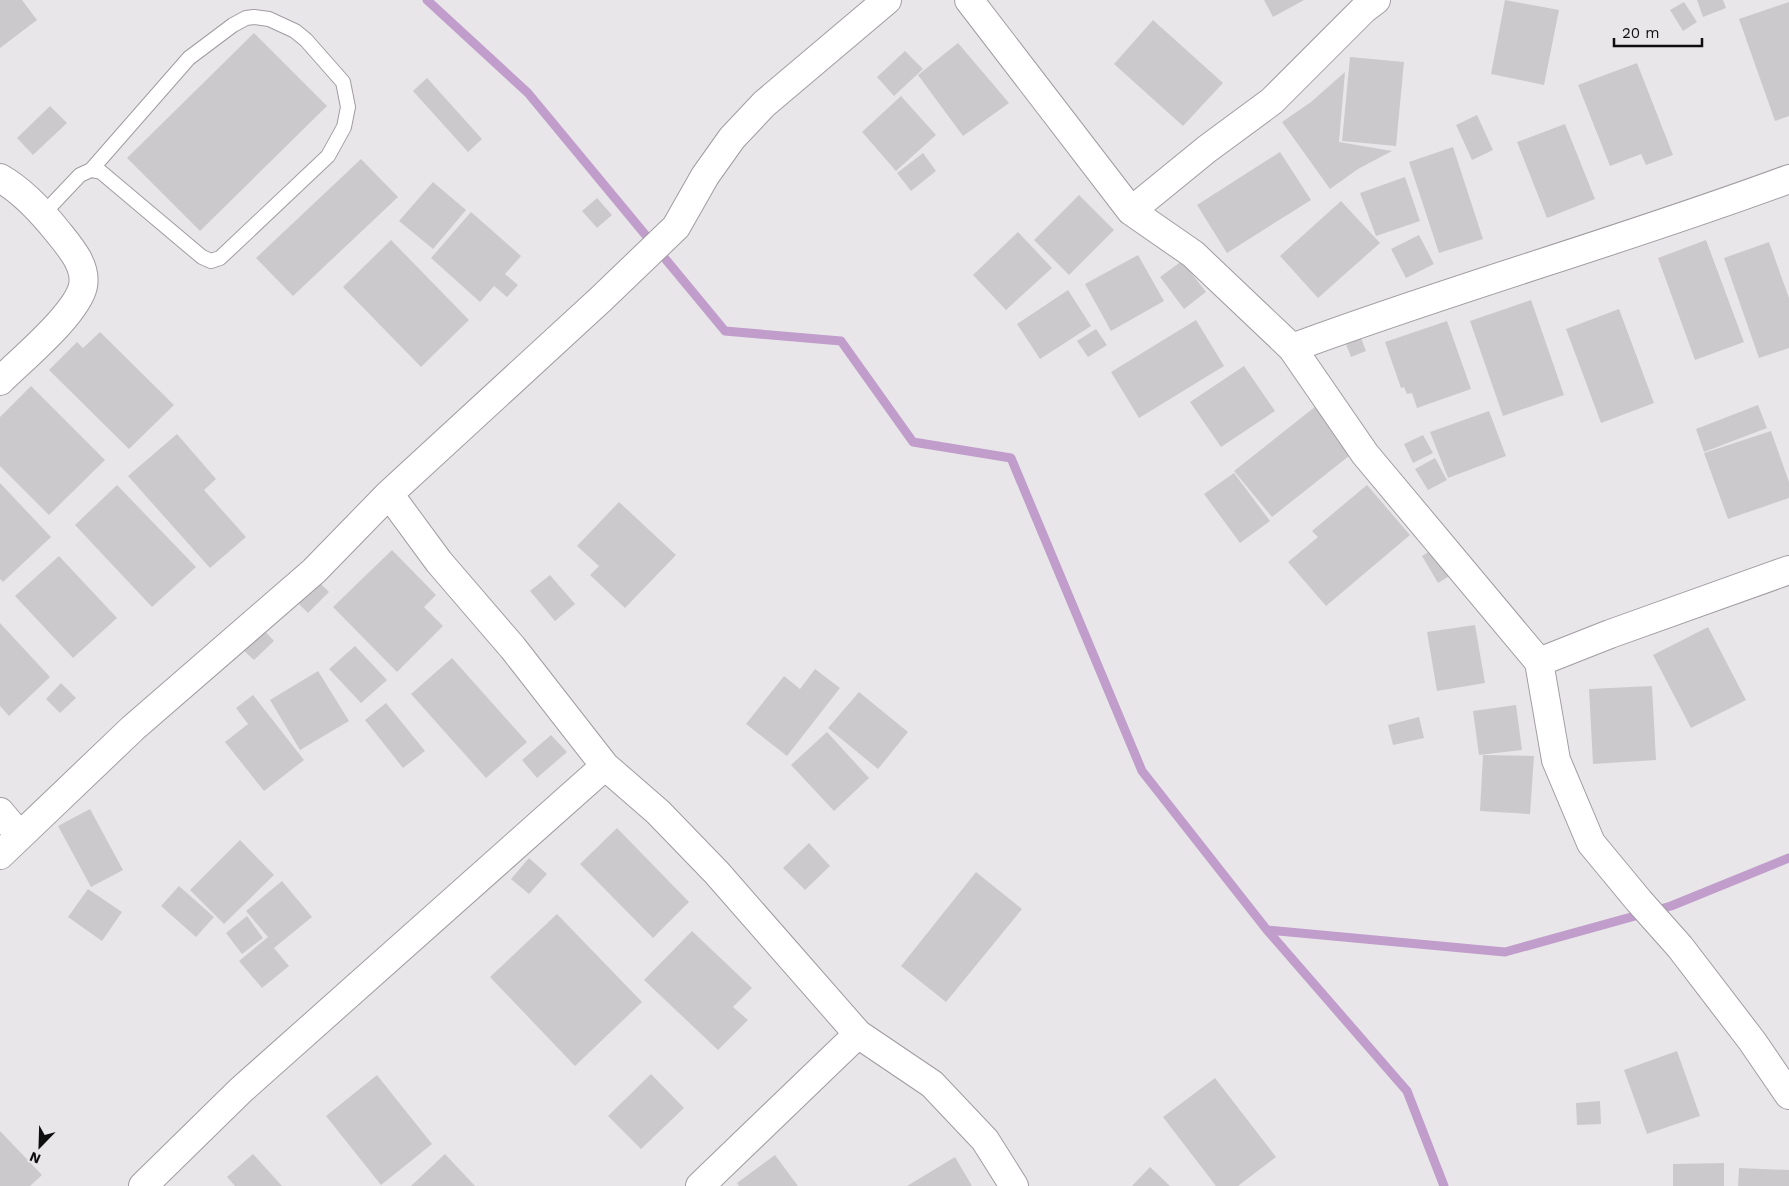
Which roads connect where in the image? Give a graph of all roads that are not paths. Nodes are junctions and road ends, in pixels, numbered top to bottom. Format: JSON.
{"nodes":[{"id":1,"x":887,"y":0,"type":"edge"},
{"id":2,"x":969,"y":0,"type":"edge"},
{"id":3,"x":1376,"y":0,"type":"edge"},
{"id":4,"x":91,"y":170,"type":"junction"},
{"id":5,"x":0,"y":178,"type":"edge"},
{"id":6,"x":1789,"y":179,"type":"edge"},
{"id":7,"x":1131,"y":211,"type":"junction"},
{"id":8,"x":43,"y":214,"type":"junction"},
{"id":9,"x":1292,"y":348,"type":"junction"},
{"id":10,"x":0,"y":381,"type":"edge"},
{"id":11,"x":389,"y":494,"type":"junction"},
{"id":12,"x":1789,"y":570,"type":"edge"},
{"id":13,"x":1539,"y":662,"type":"junction"},
{"id":14,"x":605,"y":766,"type":"junction"},
{"id":15,"x":0,"y":812,"type":"edge"},
{"id":16,"x":20,"y":836,"type":"junction"},
{"id":17,"x":0,"y":856,"type":"edge"},
{"id":18,"x":858,"y":1034,"type":"junction"},
{"id":19,"x":1789,"y":1095,"type":"edge"},
{"id":20,"x":143,"y":1186,"type":"edge"},
{"id":21,"x":700,"y":1186,"type":"edge"},
{"id":22,"x":1014,"y":1186,"type":"edge"}],
"edges":[{"from":1,"to":11,"type":"street"},
{"from":2,"to":7,"type":"street"},
{"from":3,"to":7,"type":"street"},
{"from":4,"to":4,"type":"lane"},
{"from":4,"to":8,"type":"lane"},
{"from":5,"to":8,"type":"street"},
{"from":6,"to":9,"type":"street"},
{"from":7,"to":9,"type":"street"},
{"from":8,"to":10,"type":"street"},
{"from":9,"to":13,"type":"street"},
{"from":11,"to":14,"type":"street"},
{"from":11,"to":16,"type":"street"},
{"from":12,"to":13,"type":"street"},
{"from":13,"to":19,"type":"street"},
{"from":14,"to":18,"type":"street"},
{"from":14,"to":20,"type":"street"},
{"from":15,"to":16,"type":"street"},
{"from":16,"to":17,"type":"street"},
{"from":18,"to":21,"type":"street"},
{"from":18,"to":22,"type":"street"}]}
